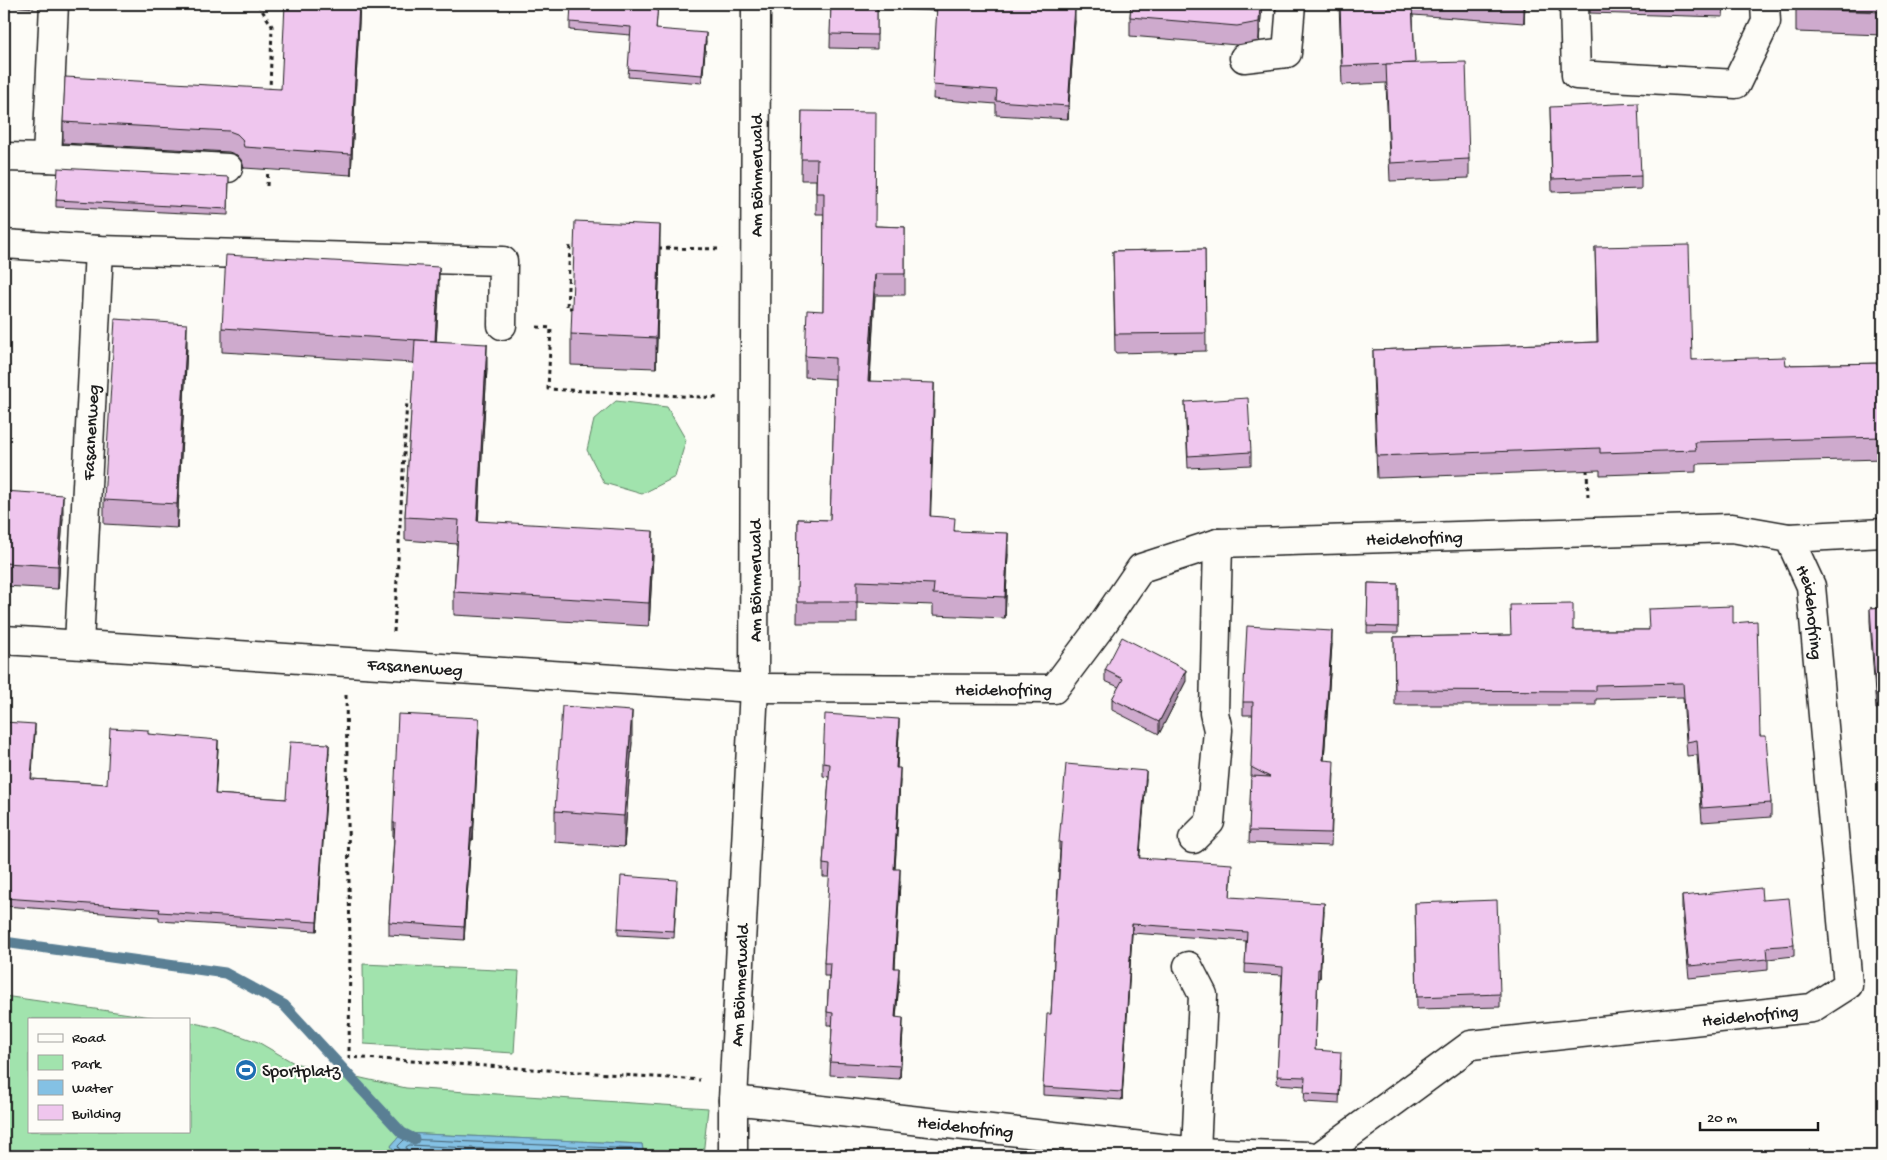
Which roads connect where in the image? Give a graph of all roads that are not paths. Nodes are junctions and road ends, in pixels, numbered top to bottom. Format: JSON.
{"nodes":[{"id":1,"x":54,"y":4,"type":"edge"},
{"id":2,"x":756,"y":4,"type":"edge"},
{"id":3,"x":1291,"y":4,"type":"edge"},
{"id":4,"x":1574,"y":4,"type":"edge"},
{"id":5,"x":1765,"y":4,"type":"edge"},
{"id":6,"x":1244,"y":58,"type":"dead end"},
{"id":7,"x":4,"y":158,"type":"edge"},
{"id":8,"x":47,"y":158,"type":"junction"},
{"id":9,"x":228,"y":168,"type":"dead end"},
{"id":10,"x":4,"y":244,"type":"edge"},
{"id":11,"x":99,"y":250,"type":"junction"},
{"id":12,"x":502,"y":325,"type":"road end"},
{"id":13,"x":1883,"y":533,"type":"edge"},
{"id":14,"x":1789,"y":538,"type":"junction"},
{"id":15,"x":1218,"y":543,"type":"junction"},
{"id":16,"x":4,"y":640,"type":"edge"},
{"id":17,"x":78,"y":644,"type":"junction"},
{"id":18,"x":754,"y":688,"type":"junction"},
{"id":19,"x":1193,"y":839,"type":"dead end"},
{"id":20,"x":1188,"y":966,"type":"dead end"},
{"id":21,"x":734,"y":1091,"type":"junction"},
{"id":22,"x":1196,"y":1152,"type":"junction"},
{"id":23,"x":733,"y":1156,"type":"edge"},
{"id":24,"x":1309,"y":1156,"type":"edge"},
{"id":25,"x":1320,"y":1156,"type":"edge"}],
"edges":[{"from":1,"to":8,"type":"street"},
{"from":2,"to":18,"type":"street","name":"Am Böhmerwald"},
{"from":3,"to":6,"type":"street"},
{"from":4,"to":5,"type":"street"},
{"from":7,"to":8,"type":"street"},
{"from":8,"to":9,"type":"street"},
{"from":10,"to":11,"type":"street"},
{"from":11,"to":12,"type":"street"},
{"from":11,"to":17,"type":"street","name":"Fasanenweg"},
{"from":13,"to":14,"type":"street","name":"Heidehofring"},
{"from":14,"to":15,"type":"street","name":"Heidehofring"},
{"from":14,"to":25,"type":"street","name":"Heidehofring"},
{"from":15,"to":18,"type":"street","name":"Heidehofring"},
{"from":15,"to":19,"type":"street"},
{"from":16,"to":17,"type":"street","name":"Fasanenweg"},
{"from":17,"to":18,"type":"street","name":"Fasanenweg"},
{"from":18,"to":21,"type":"street","name":"Am Böhmerwald"},
{"from":20,"to":22,"type":"street"},
{"from":21,"to":22,"type":"street","name":"Heidehofring"},
{"from":21,"to":23,"type":"street","name":"Am Böhmerwald"},
{"from":22,"to":24,"type":"street","name":"Heidehofring"}]}
